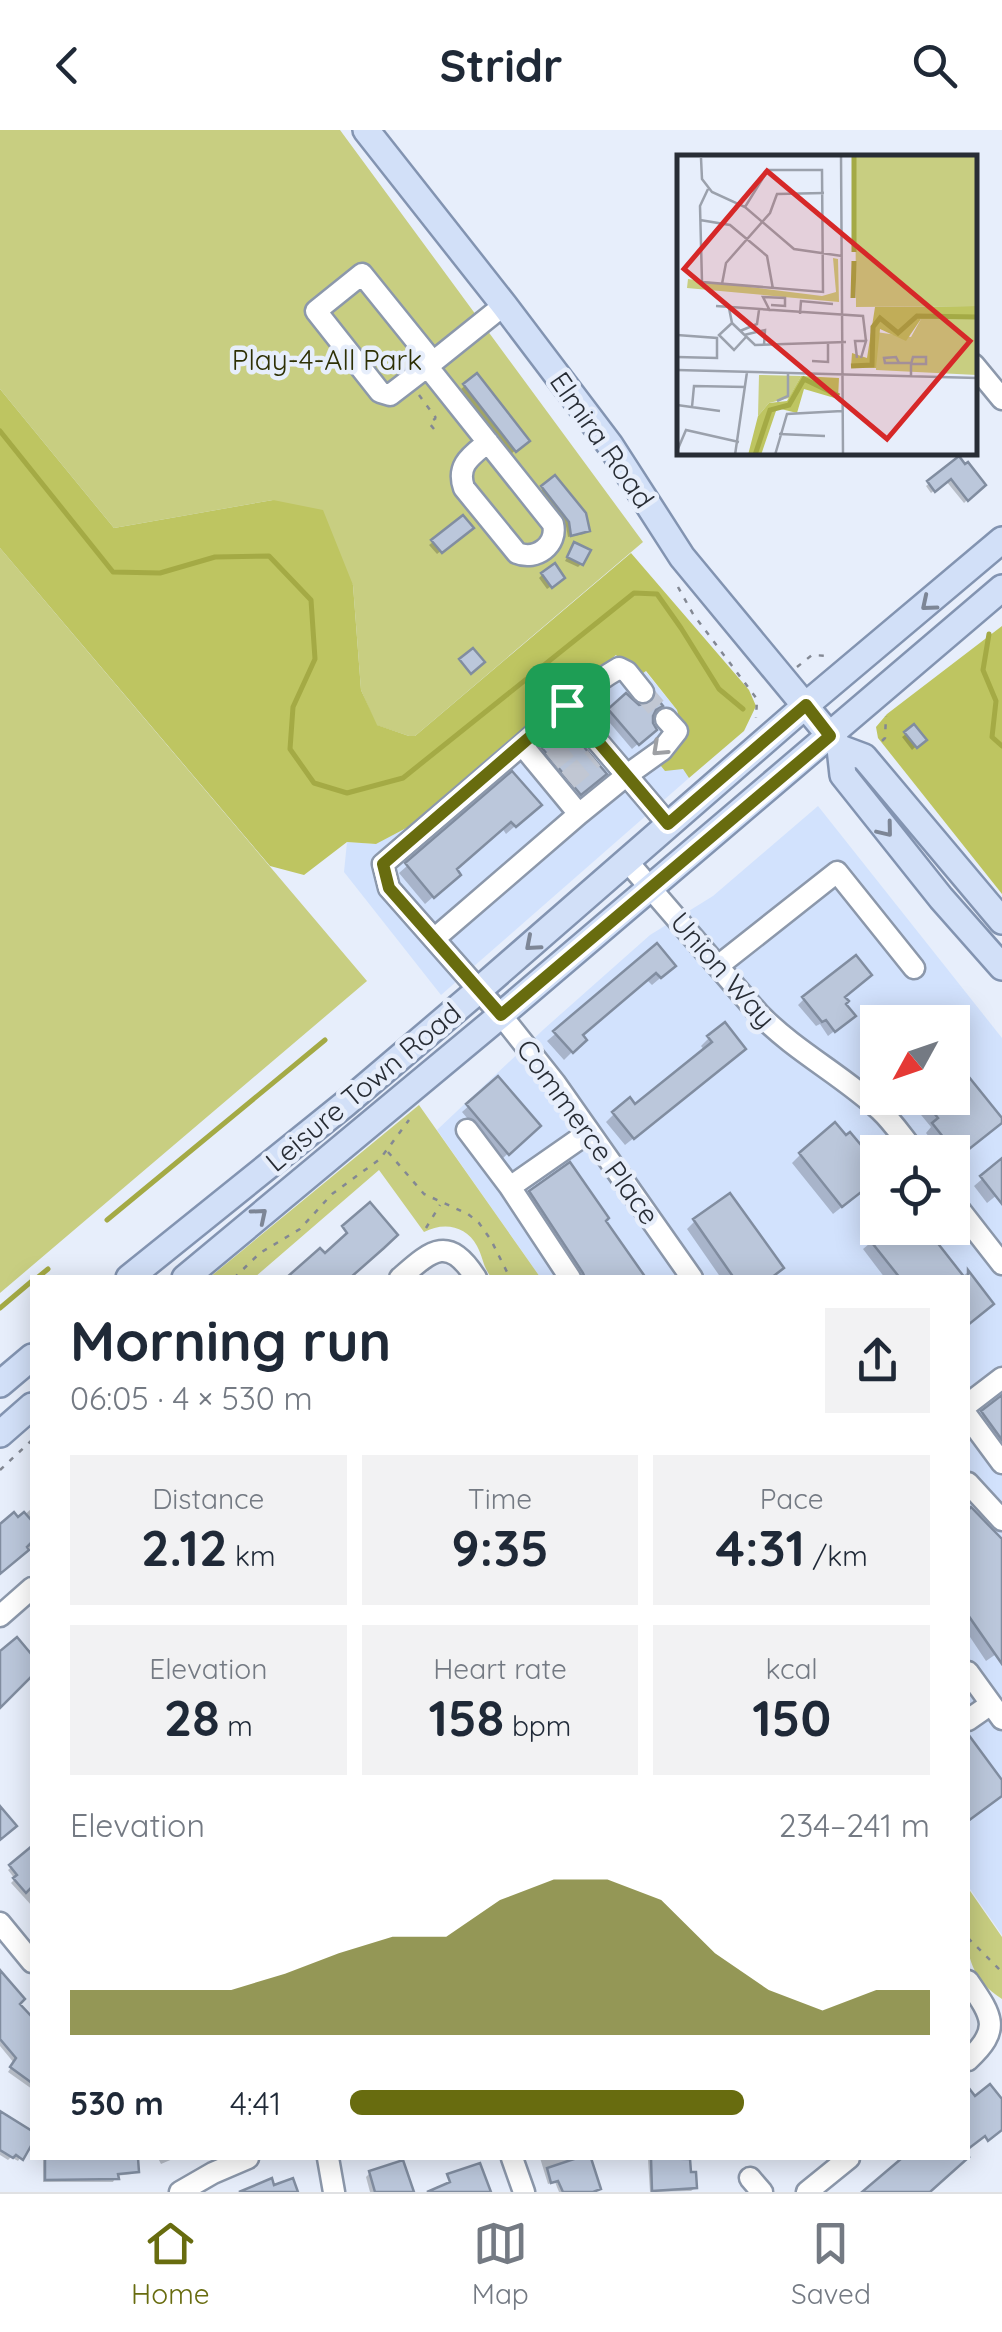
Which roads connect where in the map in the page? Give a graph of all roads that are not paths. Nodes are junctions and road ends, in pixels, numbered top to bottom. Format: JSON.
{"nodes":[{"id":1,"x":366,"y":130,"type":"edge"},
{"id":2,"x":504,"y":305,"type":"junction"},
{"id":3,"x":430,"y":364,"type":"junction"},
{"id":4,"x":977,"y":370,"type":"edge"},
{"id":5,"x":1002,"y":399,"type":"edge"},
{"id":6,"x":488,"y":442,"type":"junction"},
{"id":7,"x":1002,"y":540,"type":"edge"},
{"id":8,"x":1002,"y":588,"type":"edge"},
{"id":9,"x":643,"y":692,"type":"tunnel mouth"},
{"id":10,"x":567,"y":705,"type":"junction"},
{"id":11,"x":806,"y":705,"type":"junction"},
{"id":12,"x":666,"y":719,"type":"dead end"},
{"id":13,"x":835,"y":742,"type":"junction"},
{"id":14,"x":522,"y":745,"type":"junction"},
{"id":15,"x":627,"y":775,"type":"junction"},
{"id":16,"x":578,"y":814,"type":"junction"},
{"id":17,"x":668,"y":824,"type":"junction"},
{"id":18,"x":628,"y":860,"type":"junction"},
{"id":19,"x":651,"y":888,"type":"junction"},
{"id":20,"x":1002,"y":920,"type":"edge"},
{"id":21,"x":434,"y":939,"type":"junction"},
{"id":22,"x":718,"y":966,"type":"junction"},
{"id":23,"x":1002,"y":967,"type":"edge"},
{"id":24,"x":914,"y":968,"type":"dead end"},
{"id":25,"x":480,"y":990,"type":"junction"},
{"id":26,"x":501,"y":1015,"type":"junction"},
{"id":27,"x":466,"y":1130,"type":"dead end"},
{"id":28,"x":590,"y":1132,"type":"junction"},
{"id":29,"x":901,"y":1135,"type":"edge"},
{"id":30,"x":510,"y":1186,"type":"junction"},
{"id":31,"x":970,"y":1223,"type":"edge"},
{"id":32,"x":172,"y":1242,"type":"junction"},
{"id":33,"x":1002,"y":1264,"type":"edge"},
{"id":34,"x":133,"y":1275,"type":"edge"},
{"id":35,"x":157,"y":1275,"type":"edge"},
{"id":36,"x":189,"y":1275,"type":"edge"},
{"id":37,"x":403,"y":1275,"type":"edge"},
{"id":38,"x":474,"y":1275,"type":"edge"},
{"id":39,"x":568,"y":1275,"type":"edge"},
{"id":40,"x":690,"y":1275,"type":"edge"},
{"id":41,"x":30,"y":1359,"type":"edge"},
{"id":42,"x":1002,"y":1378,"type":"edge"},
{"id":43,"x":0,"y":1384,"type":"edge"},
{"id":44,"x":970,"y":1402,"type":"edge"},
{"id":45,"x":30,"y":1404,"type":"edge"},
{"id":46,"x":970,"y":1420,"type":"edge"},
{"id":47,"x":0,"y":1434,"type":"edge"},
{"id":48,"x":1002,"y":1463,"type":"edge"},
{"id":49,"x":970,"y":1484,"type":"edge"},
{"id":50,"x":1002,"y":1520,"type":"edge"},
{"id":51,"x":30,"y":1590,"type":"edge"},
{"id":52,"x":0,"y":1616,"type":"edge"},
{"id":53,"x":970,"y":1675,"type":"edge"},
{"id":54,"x":996,"y":1712,"type":"edge"},
{"id":55,"x":970,"y":1719,"type":"edge"},
{"id":56,"x":0,"y":1923,"type":"edge"},
{"id":57,"x":30,"y":1960,"type":"edge"},
{"id":58,"x":970,"y":1985,"type":"edge"},
{"id":59,"x":970,"y":2058,"type":"edge"},
{"id":60,"x":243,"y":2160,"type":"edge"},
{"id":61,"x":328,"y":2160,"type":"edge"},
{"id":62,"x":513,"y":2160,"type":"edge"},
{"id":63,"x":847,"y":2160,"type":"edge"},
{"id":64,"x":180,"y":2192,"type":"edge"},
{"id":65,"x":334,"y":2192,"type":"edge"},
{"id":66,"x":524,"y":2192,"type":"edge"},
{"id":67,"x":807,"y":2192,"type":"edge"}],
"edges":[{"from":1,"to":2,"type":"main road","name":"Elmira Road"},
{"from":2,"to":3,"type":"street"},
{"from":2,"to":11,"type":"main road","name":"Elmira Road"},
{"from":3,"to":3,"type":"street"},
{"from":3,"to":6,"type":"street"},
{"from":4,"to":5,"type":"street"},
{"from":6,"to":6,"type":"street"},
{"from":7,"to":11,"type":"main road","name":"Leisure Town Road","one_way":true},
{"from":8,"to":13,"type":"main road","name":"Leisure Town Road"},
{"from":9,"to":10,"type":"street"},
{"from":10,"to":14,"type":"street"},
{"from":10,"to":15,"type":"street"},
{"from":11,"to":13,"type":"main road","name":"Elmira Road"},
{"from":11,"to":17,"type":"main road","name":"Leisure Town Road"},
{"from":12,"to":15,"type":"street","one_way":true},
{"from":13,"to":19,"type":"main road","name":"Leisure Town Road"},
{"from":13,"to":20,"type":"main road","name":"Elmira Road"},
{"from":13,"to":23,"type":"main road","name":"Elmira Road","one_way":true},
{"from":14,"to":16,"type":"street"},
{"from":14,"to":21,"type":"street","name":"Commerce Place"},
{"from":15,"to":16,"type":"street"},
{"from":15,"to":17,"type":"street"},
{"from":16,"to":21,"type":"street"},
{"from":17,"to":18,"type":"main road","name":"Leisure Town Road"},
{"from":18,"to":19,"type":"street","name":"Union Way"},
{"from":18,"to":25,"type":"main road","name":"Leisure Town Road","one_way":true},
{"from":19,"to":22,"type":"street","name":"Union Way"},
{"from":19,"to":26,"type":"main road","name":"Leisure Town Road"},
{"from":21,"to":25,"type":"street","name":"Commerce Place"},
{"from":22,"to":24,"type":"street"},
{"from":22,"to":29,"type":"street","name":"Union Way"},
{"from":25,"to":26,"type":"street","name":"Commerce Place"},
{"from":25,"to":32,"type":"main road","name":"Leisure Town Road"},
{"from":26,"to":28,"type":"street","name":"Commerce Place"},
{"from":36,"to":26,"type":"main road","name":"Leisure Town Road","one_way":true},
{"from":27,"to":30,"type":"street"},
{"from":28,"to":30,"type":"street"},
{"from":28,"to":40,"type":"street","name":"Commerce Place"},
{"from":30,"to":39,"type":"street"},
{"from":31,"to":33,"type":"street"},
{"from":32,"to":34,"type":"main road","name":"Leisure Town Road"},
{"from":32,"to":35,"type":"main road"},
{"from":37,"to":38,"type":"street"},
{"from":41,"to":43,"type":"main road"},
{"from":42,"to":44,"type":"street"},
{"from":45,"to":47,"type":"main road"},
{"from":46,"to":48,"type":"street"},
{"from":49,"to":50,"type":"street"},
{"from":51,"to":52,"type":"street"},
{"from":53,"to":54,"type":"street"},
{"from":54,"to":55,"type":"street"},
{"from":56,"to":57,"type":"street"},
{"from":58,"to":59,"type":"street"},
{"from":60,"to":64,"type":"street"},
{"from":61,"to":65,"type":"street"},
{"from":62,"to":66,"type":"street"},
{"from":63,"to":67,"type":"street"}]}
